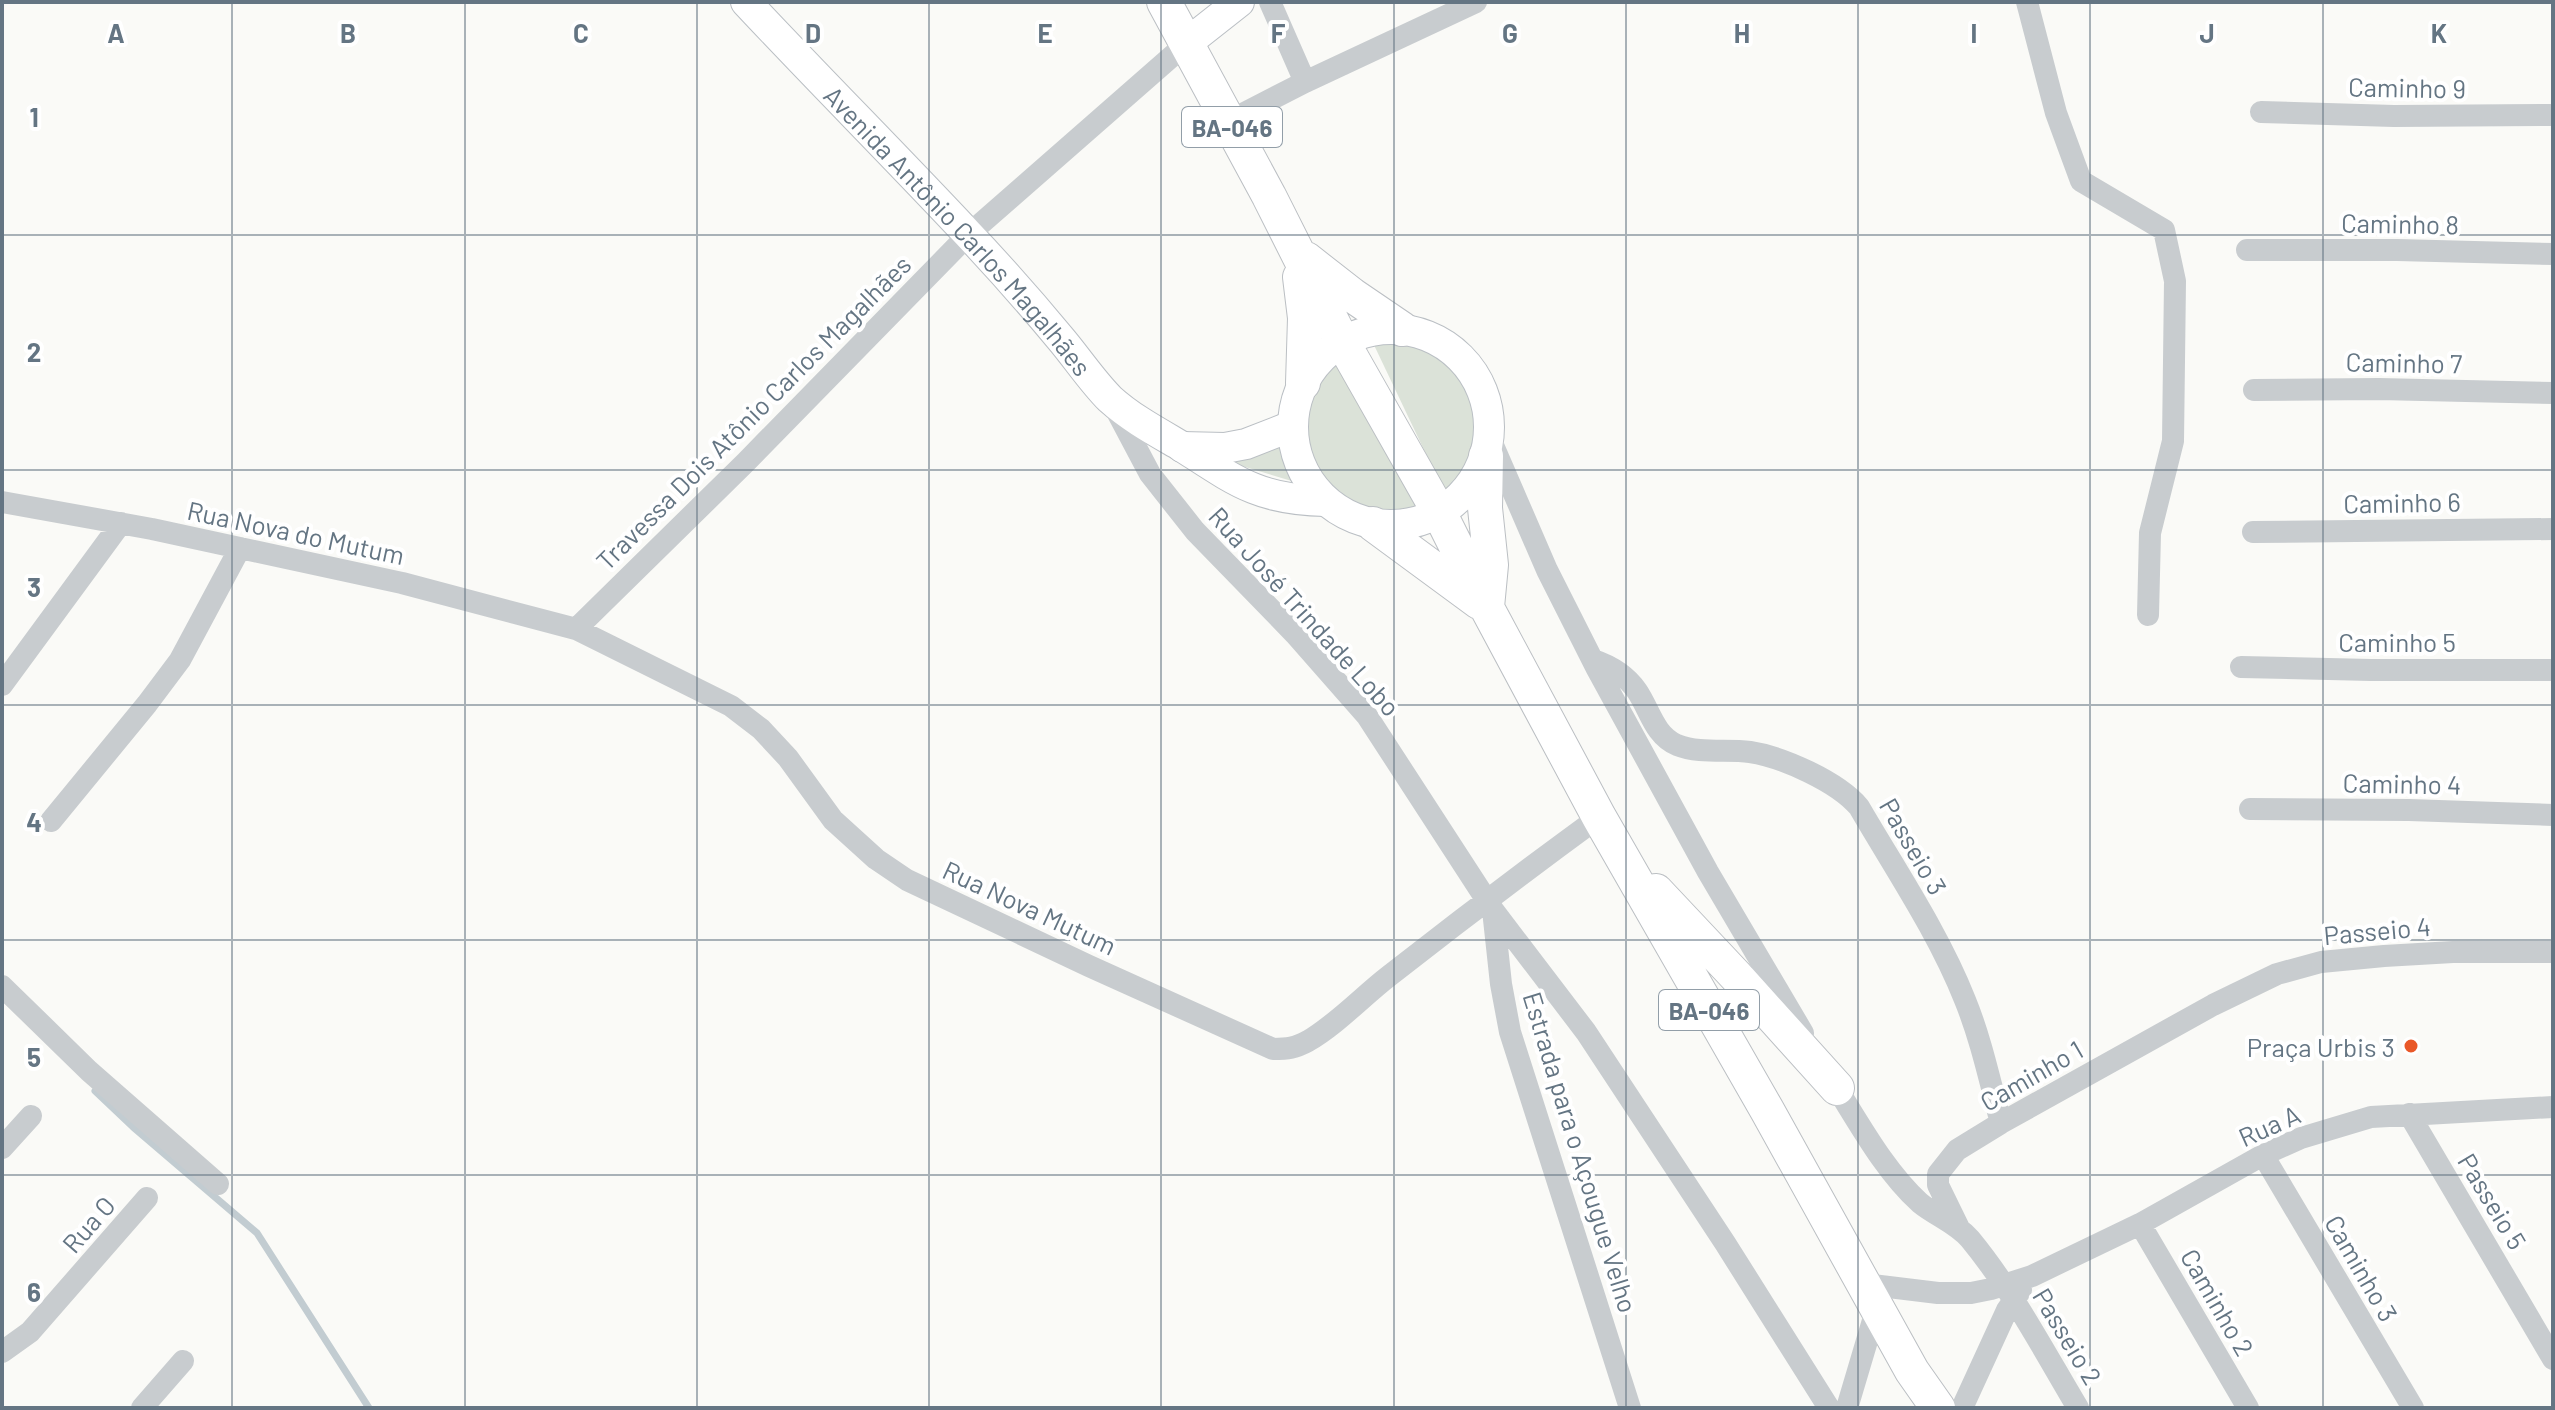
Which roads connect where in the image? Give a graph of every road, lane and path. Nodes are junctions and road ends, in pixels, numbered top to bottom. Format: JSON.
{"nodes":[{"id":1,"x":746,"y":2,"type":"edge"},
{"id":2,"x":1164,"y":2,"type":"edge"},
{"id":3,"x":1270,"y":2,"type":"edge"},
{"id":4,"x":1476,"y":2,"type":"edge"},
{"id":5,"x":2027,"y":2,"type":"edge"},
{"id":6,"x":1237,"y":3,"type":"edge"},
{"id":7,"x":1187,"y":43,"type":"junction"},
{"id":8,"x":1305,"y":82,"type":"junction"},
{"id":9,"x":2261,"y":112,"type":"dead end"},
{"id":10,"x":2553,"y":115,"type":"edge"},
{"id":11,"x":1229,"y":121,"type":"junction"},
{"id":12,"x":969,"y":234,"type":"junction"},
{"id":13,"x":2247,"y":250,"type":"dead end"},
{"id":14,"x":1297,"y":253,"type":"junction"},
{"id":15,"x":2553,"y":254,"type":"edge"},
{"id":16,"x":1402,"y":329,"type":"junction"},
{"id":17,"x":1342,"y":341,"type":"junction"},
{"id":18,"x":1303,"y":383,"type":"junction"},
{"id":19,"x":2254,"y":390,"type":"dead end"},
{"id":20,"x":2553,"y":393,"type":"edge"},
{"id":21,"x":1111,"y":399,"type":"junction"},
{"id":22,"x":1292,"y":426,"type":"junction"},
{"id":23,"x":1487,"y":446,"type":"junction"},
{"id":24,"x":1182,"y":447,"type":"junction"},
{"id":25,"x":1325,"y":501,"type":"junction"},
{"id":26,"x":2,"y":502,"type":"edge"},
{"id":27,"x":1440,"y":514,"type":"junction"},
{"id":28,"x":121,"y":523,"type":"junction"},
{"id":29,"x":1373,"y":524,"type":"junction"},
{"id":30,"x":2553,"y":529,"type":"edge"},
{"id":31,"x":2253,"y":532,"type":"dead end"},
{"id":32,"x":240,"y":548,"type":"junction"},
{"id":33,"x":1487,"y":608,"type":"junction"},
{"id":34,"x":2148,"y":615,"type":"dead end"},
{"id":35,"x":576,"y":629,"type":"junction"},
{"id":36,"x":12,"y":658,"type":"edge"},
{"id":37,"x":1593,"y":660,"type":"junction"},
{"id":38,"x":2241,"y":667,"type":"dead end"},
{"id":39,"x":2553,"y":670,"type":"edge"},
{"id":40,"x":2,"y":685,"type":"edge"},
{"id":41,"x":2250,"y":809,"type":"dead end"},
{"id":42,"x":2553,"y":815,"type":"edge"},
{"id":43,"x":1599,"y":817,"type":"junction"},
{"id":44,"x":51,"y":821,"type":"dead end"},
{"id":45,"x":1618,"y":852,"type":"junction"},
{"id":46,"x":1490,"y":905,"type":"junction"},
{"id":47,"x":2553,"y":952,"type":"edge"},
{"id":48,"x":2,"y":986,"type":"edge"},
{"id":49,"x":2213,"y":1005,"type":"joint"},
{"id":50,"x":1837,"y":1088,"type":"junction"},
{"id":51,"x":2553,"y":1107,"type":"edge"},
{"id":52,"x":2409,"y":1114,"type":"junction"},
{"id":53,"x":31,"y":1116,"type":"dead end"},
{"id":54,"x":2001,"y":1123,"type":"junction"},
{"id":55,"x":2,"y":1148,"type":"edge"},
{"id":56,"x":2263,"y":1155,"type":"junction"},
{"id":57,"x":218,"y":1184,"type":"dead end"},
{"id":58,"x":147,"y":1198,"type":"dead end"},
{"id":59,"x":2140,"y":1224,"type":"junction"},
{"id":60,"x":1960,"y":1229,"type":"junction"},
{"id":61,"x":2009,"y":1293,"type":"junction"},
{"id":62,"x":1871,"y":1296,"type":"junction"},
{"id":63,"x":2,"y":1352,"type":"edge"},
{"id":64,"x":2553,"y":1359,"type":"edge"},
{"id":65,"x":183,"y":1361,"type":"dead end"},
{"id":66,"x":142,"y":1408,"type":"edge"},
{"id":67,"x":1630,"y":1408,"type":"edge"},
{"id":68,"x":1829,"y":1408,"type":"edge"},
{"id":69,"x":1847,"y":1408,"type":"edge"},
{"id":70,"x":1938,"y":1408,"type":"edge"},
{"id":71,"x":1962,"y":1408,"type":"edge"},
{"id":72,"x":2078,"y":1408,"type":"edge"},
{"id":73,"x":2248,"y":1408,"type":"edge"},
{"id":74,"x":2413,"y":1408,"type":"edge"}],
"edges":[{"from":1,"to":12,"type":"main road","name":"Avenida Antônio Carlos Magalhães"},
{"from":2,"to":7,"type":"main road","name":"BA-046","number":"BA-046"},
{"from":3,"to":8,"type":"street"},
{"from":4,"to":8,"type":"street"},
{"from":5,"to":34,"type":"street"},
{"from":6,"to":7,"type":"main road"},
{"from":7,"to":11,"type":"main road","name":"BA-046","number":"BA-046"},
{"from":7,"to":12,"type":"street","name":"Travessa Dois Atônio Carlos Magalhães"},
{"from":8,"to":11,"type":"street"},
{"from":9,"to":10,"type":"street","name":"Caminho 9"},
{"from":11,"to":14,"type":"main road","name":"BA-046","number":"BA-046"},
{"from":12,"to":21,"type":"main road","name":"Avenida Antônio Carlos Magalhães"},
{"from":12,"to":35,"type":"street","name":"Travessa Dois Atônio Carlos Magalhães"},
{"from":13,"to":15,"type":"street","name":"Caminho 8"},
{"from":14,"to":16,"type":"main road"},
{"from":14,"to":17,"type":"main road","name":"BA-046","number":"BA-046"},
{"from":14,"to":18,"type":"main road"},
{"from":16,"to":17,"type":"main road"},
{"from":16,"to":23,"type":"main road"},
{"from":17,"to":18,"type":"main road"},
{"from":17,"to":27,"type":"main road","name":"BA-046","number":"BA-046"},
{"from":18,"to":22,"type":"main road"},
{"from":19,"to":20,"type":"street","name":"Caminho 7"},
{"from":21,"to":24,"type":"main road","name":"Avenida Antônio Carlos Magalhães"},
{"from":21,"to":46,"type":"street","name":"Rua José Trindade Lobo"},
{"from":22,"to":24,"type":"main road"},
{"from":22,"to":25,"type":"main road"},
{"from":23,"to":27,"type":"main road"},
{"from":23,"to":33,"type":"main road"},
{"from":23,"to":37,"type":"street"},
{"from":24,"to":25,"type":"main road","name":"Avenida Antônio Carlos Magalhães"},
{"from":25,"to":29,"type":"main road"},
{"from":26,"to":28,"type":"street","name":"Rua Nova do Mutum"},
{"from":27,"to":29,"type":"main road"},
{"from":27,"to":33,"type":"main road","name":"BA-046","number":"BA-046"},
{"from":28,"to":32,"type":"street","name":"Rua Nova do Mutum"},
{"from":28,"to":36,"type":"street"},
{"from":29,"to":33,"type":"main road"},
{"from":30,"to":31,"type":"street","name":"Caminho 6"},
{"from":32,"to":35,"type":"street","name":"Rua Nova do Mutum"},
{"from":32,"to":44,"type":"street"},
{"from":33,"to":43,"type":"main road","name":"BA-046","number":"BA-046"},
{"from":35,"to":46,"type":"street","name":"Rua Nova Mutum"},
{"from":36,"to":40,"type":"street"},
{"from":37,"to":50,"type":"street"},
{"from":37,"to":54,"type":"street","name":"Passeio 3"},
{"from":38,"to":39,"type":"street","name":"Caminho 5"},
{"from":41,"to":42,"type":"street","name":"Caminho 4"},
{"from":43,"to":45,"type":"main road","name":"BA-046","number":"BA-046"},
{"from":43,"to":46,"type":"street","name":"Rua Nova Mutum"},
{"from":45,"to":50,"type":"main road"},
{"from":45,"to":62,"type":"main road","name":"BA-046","number":"BA-046"},
{"from":46,"to":67,"type":"street","name":"Estrada para o Açougue Velho"},
{"from":46,"to":68,"type":"street","name":"Rua José Trindade Lobo"},
{"from":47,"to":49,"type":"street","name":"Passeio 4"},
{"from":48,"to":57,"type":"street"},
{"from":49,"to":54,"type":"street","name":"Caminho 1"},
{"from":50,"to":60,"type":"street"},
{"from":51,"to":52,"type":"street","name":"Rua A"},
{"from":52,"to":56,"type":"street","name":"Rua A"},
{"from":52,"to":64,"type":"street","name":"Passeio 5"},
{"from":53,"to":55,"type":"street"},
{"from":54,"to":60,"type":"street","name":"Caminho 1"},
{"from":56,"to":59,"type":"street","name":"Rua A"},
{"from":56,"to":74,"type":"street","name":"Caminho 3"},
{"from":58,"to":63,"type":"street","name":"Rua O"},
{"from":59,"to":61,"type":"street","name":"Rua A"},
{"from":59,"to":73,"type":"street","name":"Caminho 2"},
{"from":60,"to":61,"type":"street","name":"Passeio 2"},
{"from":61,"to":62,"type":"street"},
{"from":61,"to":71,"type":"street","name":"Rua A"},
{"from":61,"to":72,"type":"street","name":"Passeio 2"},
{"from":62,"to":69,"type":"street"},
{"from":62,"to":70,"type":"main road","name":"BA-046","number":"BA-046"},
{"from":65,"to":66,"type":"street"}]}
